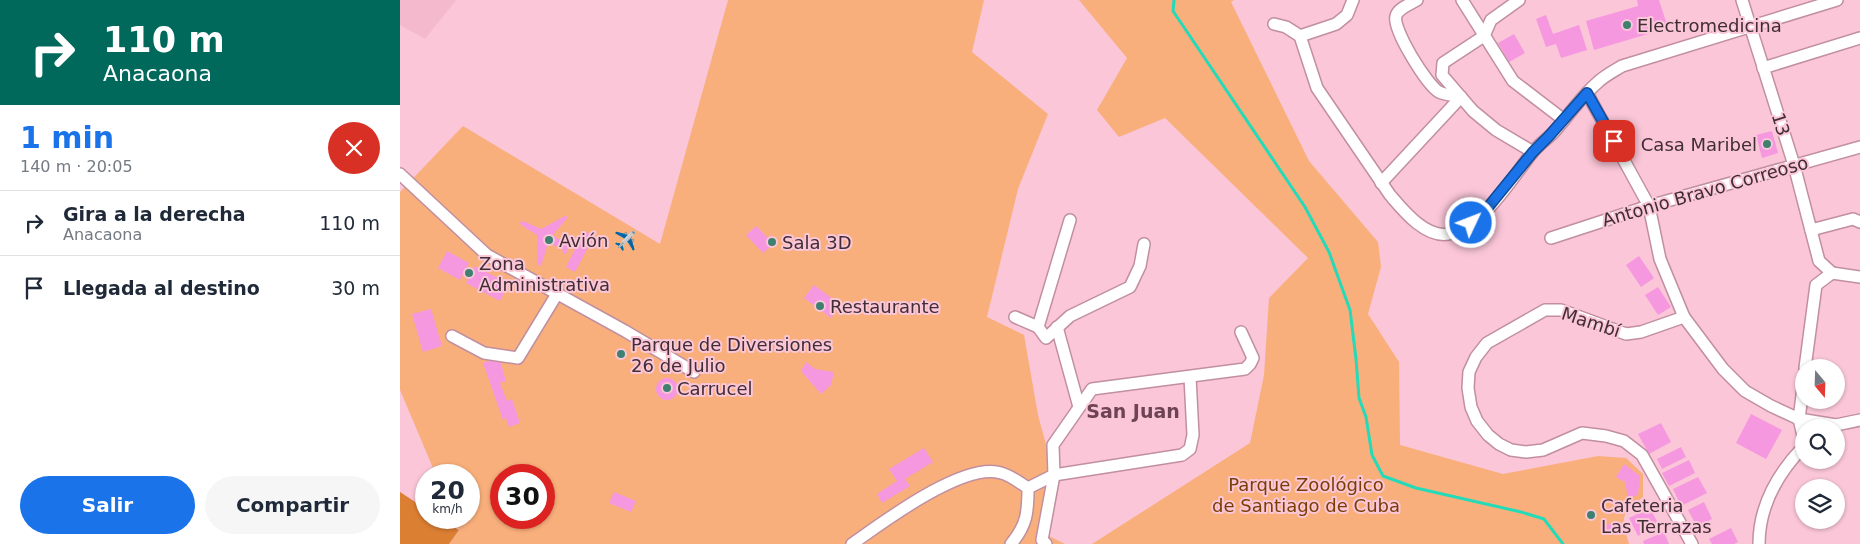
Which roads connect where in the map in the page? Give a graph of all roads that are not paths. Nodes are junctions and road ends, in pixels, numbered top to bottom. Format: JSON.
{"nodes":[{"id":1,"x":1353,"y":0,"type":"edge"},
{"id":2,"x":1418,"y":0,"type":"edge"},
{"id":3,"x":1462,"y":0,"type":"edge"},
{"id":4,"x":1519,"y":0,"type":"edge"},
{"id":5,"x":1742,"y":0,"type":"edge"},
{"id":6,"x":1837,"y":0,"type":"edge"},
{"id":7,"x":1274,"y":24,"type":"dead end"},
{"id":8,"x":1750,"y":26,"type":"junction"},
{"id":9,"x":1300,"y":36,"type":"junction"},
{"id":10,"x":1484,"y":36,"type":"junction"},
{"id":11,"x":1860,"y":38,"type":"edge"},
{"id":12,"x":1763,"y":68,"type":"junction"},
{"id":13,"x":1587,"y":93,"type":"junction"},
{"id":14,"x":1461,"y":97,"type":"junction"},
{"id":15,"x":1564,"y":120,"type":"junction"},
{"id":16,"x":1860,"y":147,"type":"edge"},
{"id":17,"x":1533,"y":152,"type":"junction"},
{"id":18,"x":1794,"y":165,"type":"junction"},
{"id":19,"x":400,"y":174,"type":"edge"},
{"id":20,"x":1381,"y":183,"type":"junction"},
{"id":21,"x":1649,"y":206,"type":"junction"},
{"id":22,"x":1070,"y":220,"type":"dead end"},
{"id":23,"x":1860,"y":222,"type":"edge"},
{"id":24,"x":1811,"y":230,"type":"junction"},
{"id":25,"x":1551,"y":238,"type":"dead end"},
{"id":26,"x":1144,"y":244,"type":"dead end"},
{"id":27,"x":1832,"y":273,"type":"junction"},
{"id":28,"x":1860,"y":277,"type":"edge"},
{"id":29,"x":557,"y":294,"type":"junction"},
{"id":30,"x":1015,"y":317,"type":"dead end"},
{"id":31,"x":1684,"y":317,"type":"junction"},
{"id":32,"x":1038,"y":327,"type":"junction"},
{"id":33,"x":1057,"y":327,"type":"junction"},
{"id":34,"x":1241,"y":332,"type":"dead end"},
{"id":35,"x":452,"y":336,"type":"dead end"},
{"id":36,"x":1806,"y":359,"type":"edge"},
{"id":37,"x":694,"y":372,"type":"dead end"},
{"id":38,"x":1190,"y":377,"type":"junction"},
{"id":39,"x":1079,"y":406,"type":"junction"},
{"id":40,"x":1800,"y":409,"type":"edge"},
{"id":41,"x":1799,"y":419,"type":"joint"},
{"id":42,"x":1860,"y":420,"type":"edge"},
{"id":43,"x":1845,"y":423,"type":"edge"},
{"id":44,"x":1795,"y":457,"type":"edge"},
{"id":45,"x":1054,"y":475,"type":"junction"},
{"id":46,"x":1028,"y":488,"type":"junction"},
{"id":47,"x":852,"y":544,"type":"edge"},
{"id":48,"x":1011,"y":544,"type":"edge"},
{"id":49,"x":1046,"y":544,"type":"edge"},
{"id":50,"x":1692,"y":544,"type":"edge"},
{"id":51,"x":1759,"y":544,"type":"edge"}],
"edges":[{"from":1,"to":9,"type":"street"},
{"from":2,"to":14,"type":"street"},
{"from":3,"to":10,"type":"street"},
{"from":4,"to":10,"type":"street"},
{"from":5,"to":8,"type":"street","name":"13"},
{"from":6,"to":8,"type":"street"},
{"from":7,"to":9,"type":"street"},
{"from":8,"to":12,"type":"street","name":"13"},
{"from":8,"to":13,"type":"street"},
{"from":9,"to":20,"type":"street"},
{"from":10,"to":14,"type":"street"},
{"from":10,"to":15,"type":"street"},
{"from":11,"to":12,"type":"street"},
{"from":12,"to":18,"type":"street","name":"13"},
{"from":13,"to":15,"type":"street"},
{"from":13,"to":21,"type":"street"},
{"from":14,"to":17,"type":"street"},
{"from":14,"to":20,"type":"street"},
{"from":15,"to":17,"type":"street"},
{"from":16,"to":18,"type":"street","name":"Antonio Bravo Correoso"},
{"from":17,"to":20,"type":"street"},
{"from":18,"to":21,"type":"street","name":"Antonio Bravo Correoso"},
{"from":18,"to":24,"type":"street","name":"13"},
{"from":19,"to":29,"type":"street"},
{"from":21,"to":25,"type":"street","name":"Antonio Bravo Correoso"},
{"from":21,"to":31,"type":"street"},
{"from":22,"to":32,"type":"street"},
{"from":23,"to":24,"type":"street"},
{"from":24,"to":27,"type":"street","name":"13"},
{"from":26,"to":33,"type":"street"},
{"from":27,"to":28,"type":"street"},
{"from":27,"to":36,"type":"street"},
{"from":29,"to":35,"type":"street"},
{"from":29,"to":37,"type":"street"},
{"from":30,"to":32,"type":"street"},
{"from":31,"to":41,"type":"street"},
{"from":31,"to":50,"type":"street","name":"Mambí"},
{"from":32,"to":33,"type":"street"},
{"from":33,"to":39,"type":"street"},
{"from":34,"to":38,"type":"street"},
{"from":38,"to":39,"type":"street"},
{"from":38,"to":45,"type":"street"},
{"from":39,"to":45,"type":"street"},
{"from":40,"to":41,"type":"street"},
{"from":42,"to":43,"type":"street"},
{"from":44,"to":51,"type":"street"},
{"from":45,"to":46,"type":"street"},
{"from":45,"to":49,"type":"street"},
{"from":46,"to":47,"type":"street"},
{"from":46,"to":48,"type":"street"}]}
